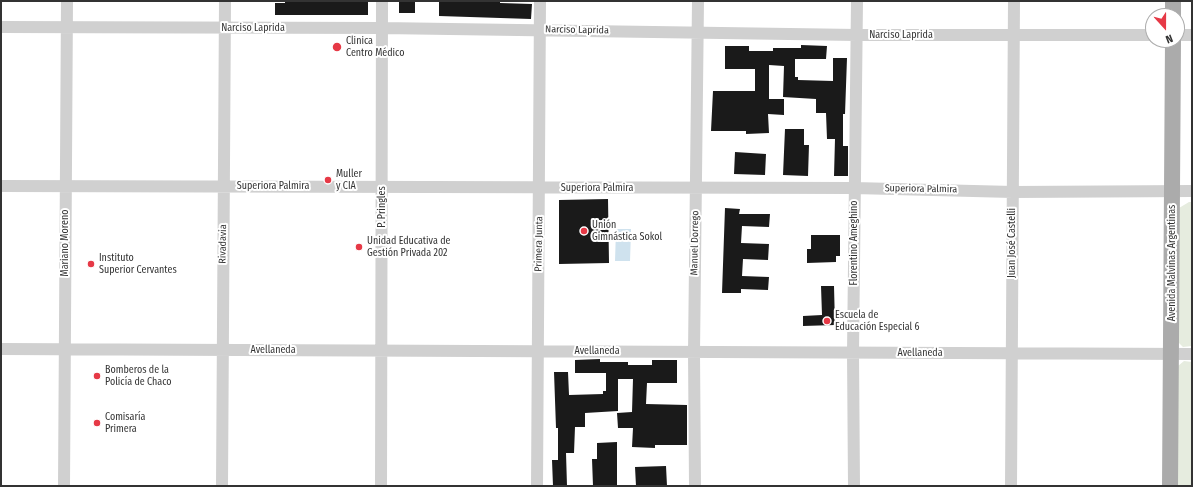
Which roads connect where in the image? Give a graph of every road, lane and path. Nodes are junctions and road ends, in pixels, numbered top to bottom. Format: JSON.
{"nodes":[{"id":1,"x":67,"y":1,"type":"edge"},
{"id":2,"x":225,"y":1,"type":"edge"},
{"id":3,"x":382,"y":1,"type":"edge"},
{"id":4,"x":540,"y":1,"type":"edge"},
{"id":5,"x":698,"y":1,"type":"edge"},
{"id":6,"x":857,"y":1,"type":"edge"},
{"id":7,"x":1014,"y":1,"type":"edge"},
{"id":8,"x":1,"y":27,"type":"edge"},
{"id":9,"x":67,"y":27,"type":"junction"},
{"id":10,"x":382,"y":28,"type":"junction"},
{"id":11,"x":225,"y":29,"type":"junction"},
{"id":12,"x":540,"y":30,"type":"junction"},
{"id":13,"x":698,"y":32,"type":"junction"},
{"id":14,"x":1014,"y":34,"type":"junction"},
{"id":15,"x":857,"y":35,"type":"junction"},
{"id":16,"x":1145,"y":35,"type":"edge"},
{"id":17,"x":1173,"y":48,"type":"edge"},
{"id":18,"x":1,"y":186,"type":"edge"},
{"id":19,"x":66,"y":186,"type":"junction"},
{"id":20,"x":224,"y":186,"type":"junction"},
{"id":21,"x":382,"y":187,"type":"junction"},
{"id":22,"x":540,"y":188,"type":"junction"},
{"id":23,"x":696,"y":188,"type":"junction"},
{"id":24,"x":854,"y":188,"type":"junction"},
{"id":25,"x":1172,"y":190,"type":"junction"},
{"id":26,"x":1192,"y":191,"type":"edge"},
{"id":27,"x":1013,"y":192,"type":"junction"},
{"id":28,"x":1,"y":349,"type":"edge"},
{"id":29,"x":64,"y":349,"type":"junction"},
{"id":30,"x":222,"y":350,"type":"junction"},
{"id":31,"x":381,"y":350,"type":"junction"},
{"id":32,"x":537,"y":351,"type":"junction"},
{"id":33,"x":694,"y":352,"type":"junction"},
{"id":34,"x":853,"y":353,"type":"junction"},
{"id":35,"x":1012,"y":353,"type":"junction"},
{"id":36,"x":1171,"y":354,"type":"junction"},
{"id":37,"x":1192,"y":354,"type":"edge"},
{"id":38,"x":64,"y":486,"type":"edge"},
{"id":39,"x":222,"y":486,"type":"edge"},
{"id":40,"x":381,"y":486,"type":"edge"},
{"id":41,"x":537,"y":486,"type":"edge"},
{"id":42,"x":695,"y":486,"type":"edge"},
{"id":43,"x":854,"y":486,"type":"edge"},
{"id":44,"x":1011,"y":486,"type":"edge"},
{"id":45,"x":1170,"y":486,"type":"edge"}],
"edges":[{"from":1,"to":9,"type":"street","name":"Mariano Moreno"},
{"from":2,"to":11,"type":"street","name":"Rivadavia"},
{"from":3,"to":10,"type":"street","name":"P. Pringles"},
{"from":4,"to":12,"type":"street","name":"Primera Junta"},
{"from":5,"to":13,"type":"street","name":"Manuel Dorrego"},
{"from":6,"to":15,"type":"street","name":"Florentino Ameghino"},
{"from":7,"to":14,"type":"street","name":"Juan José Castelli"},
{"from":8,"to":9,"type":"street","name":"Narciso Laprida"},
{"from":9,"to":11,"type":"street","name":"Narciso Laprida"},
{"from":9,"to":19,"type":"street","name":"Mariano Moreno"},
{"from":10,"to":11,"type":"street","name":"Narciso Laprida"},
{"from":10,"to":12,"type":"street","name":"Narciso Laprida"},
{"from":10,"to":21,"type":"street","name":"P. Pringles"},
{"from":11,"to":20,"type":"street","name":"Rivadavia"},
{"from":12,"to":13,"type":"street","name":"Narciso Laprida"},
{"from":12,"to":22,"type":"street","name":"Primera Junta"},
{"from":13,"to":15,"type":"street","name":"Narciso Laprida"},
{"from":13,"to":23,"type":"street","name":"Manuel Dorrego"},
{"from":14,"to":15,"type":"street","name":"Narciso Laprida"},
{"from":14,"to":16,"type":"street","name":"Narciso Laprida"},
{"from":14,"to":27,"type":"street","name":"Juan José Castelli"},
{"from":15,"to":24,"type":"street","name":"Florentino Ameghino"},
{"from":17,"to":25,"type":"main road","name":"Avenida Malvinas Argentinas"},
{"from":18,"to":19,"type":"street","name":"Superiora Palmira"},
{"from":19,"to":20,"type":"street","name":"Superiora Palmira"},
{"from":19,"to":29,"type":"street","name":"Mariano Moreno"},
{"from":20,"to":21,"type":"street","name":"Superiora Palmira"},
{"from":20,"to":30,"type":"street","name":"Rivadavia"},
{"from":21,"to":22,"type":"street","name":"Superiora Palmira"},
{"from":21,"to":31,"type":"street","name":"P. Pringles"},
{"from":22,"to":23,"type":"street","name":"Superiora Palmira"},
{"from":22,"to":32,"type":"street","name":"Primera Junta"},
{"from":23,"to":24,"type":"street","name":"Superiora Palmira"},
{"from":23,"to":33,"type":"street","name":"Manuel Dorrego"},
{"from":24,"to":27,"type":"street","name":"Superiora Palmira"},
{"from":24,"to":34,"type":"street","name":"Florentino Ameghino"},
{"from":25,"to":26,"type":"street","name":"Superiora Palmira"},
{"from":25,"to":27,"type":"street","name":"Superiora Palmira"},
{"from":25,"to":36,"type":"main road","name":"Avenida Malvinas Argentinas"},
{"from":27,"to":35,"type":"street","name":"Juan José Castelli"},
{"from":28,"to":29,"type":"street","name":"Avellaneda"},
{"from":29,"to":30,"type":"street","name":"Avellaneda"},
{"from":29,"to":38,"type":"street","name":"Mariano Moreno"},
{"from":30,"to":31,"type":"street","name":"Avellaneda"},
{"from":30,"to":39,"type":"street","name":"Rivadavia"},
{"from":31,"to":32,"type":"street","name":"Avellaneda"},
{"from":31,"to":40,"type":"street","name":"P. Pringles"},
{"from":32,"to":33,"type":"street","name":"Avellaneda"},
{"from":32,"to":41,"type":"street","name":"Primera Junta"},
{"from":33,"to":34,"type":"street","name":"Avellaneda"},
{"from":33,"to":42,"type":"street","name":"Manuel Dorrego"},
{"from":34,"to":35,"type":"street","name":"Avellaneda"},
{"from":34,"to":43,"type":"street","name":"Florentino Ameghino"},
{"from":35,"to":36,"type":"street","name":"Avellaneda"},
{"from":35,"to":44,"type":"street","name":"Juan José Castelli"},
{"from":36,"to":37,"type":"street","name":"Avellaneda"},
{"from":36,"to":45,"type":"main road","name":"Avenida Malvinas Argentinas"}]}
